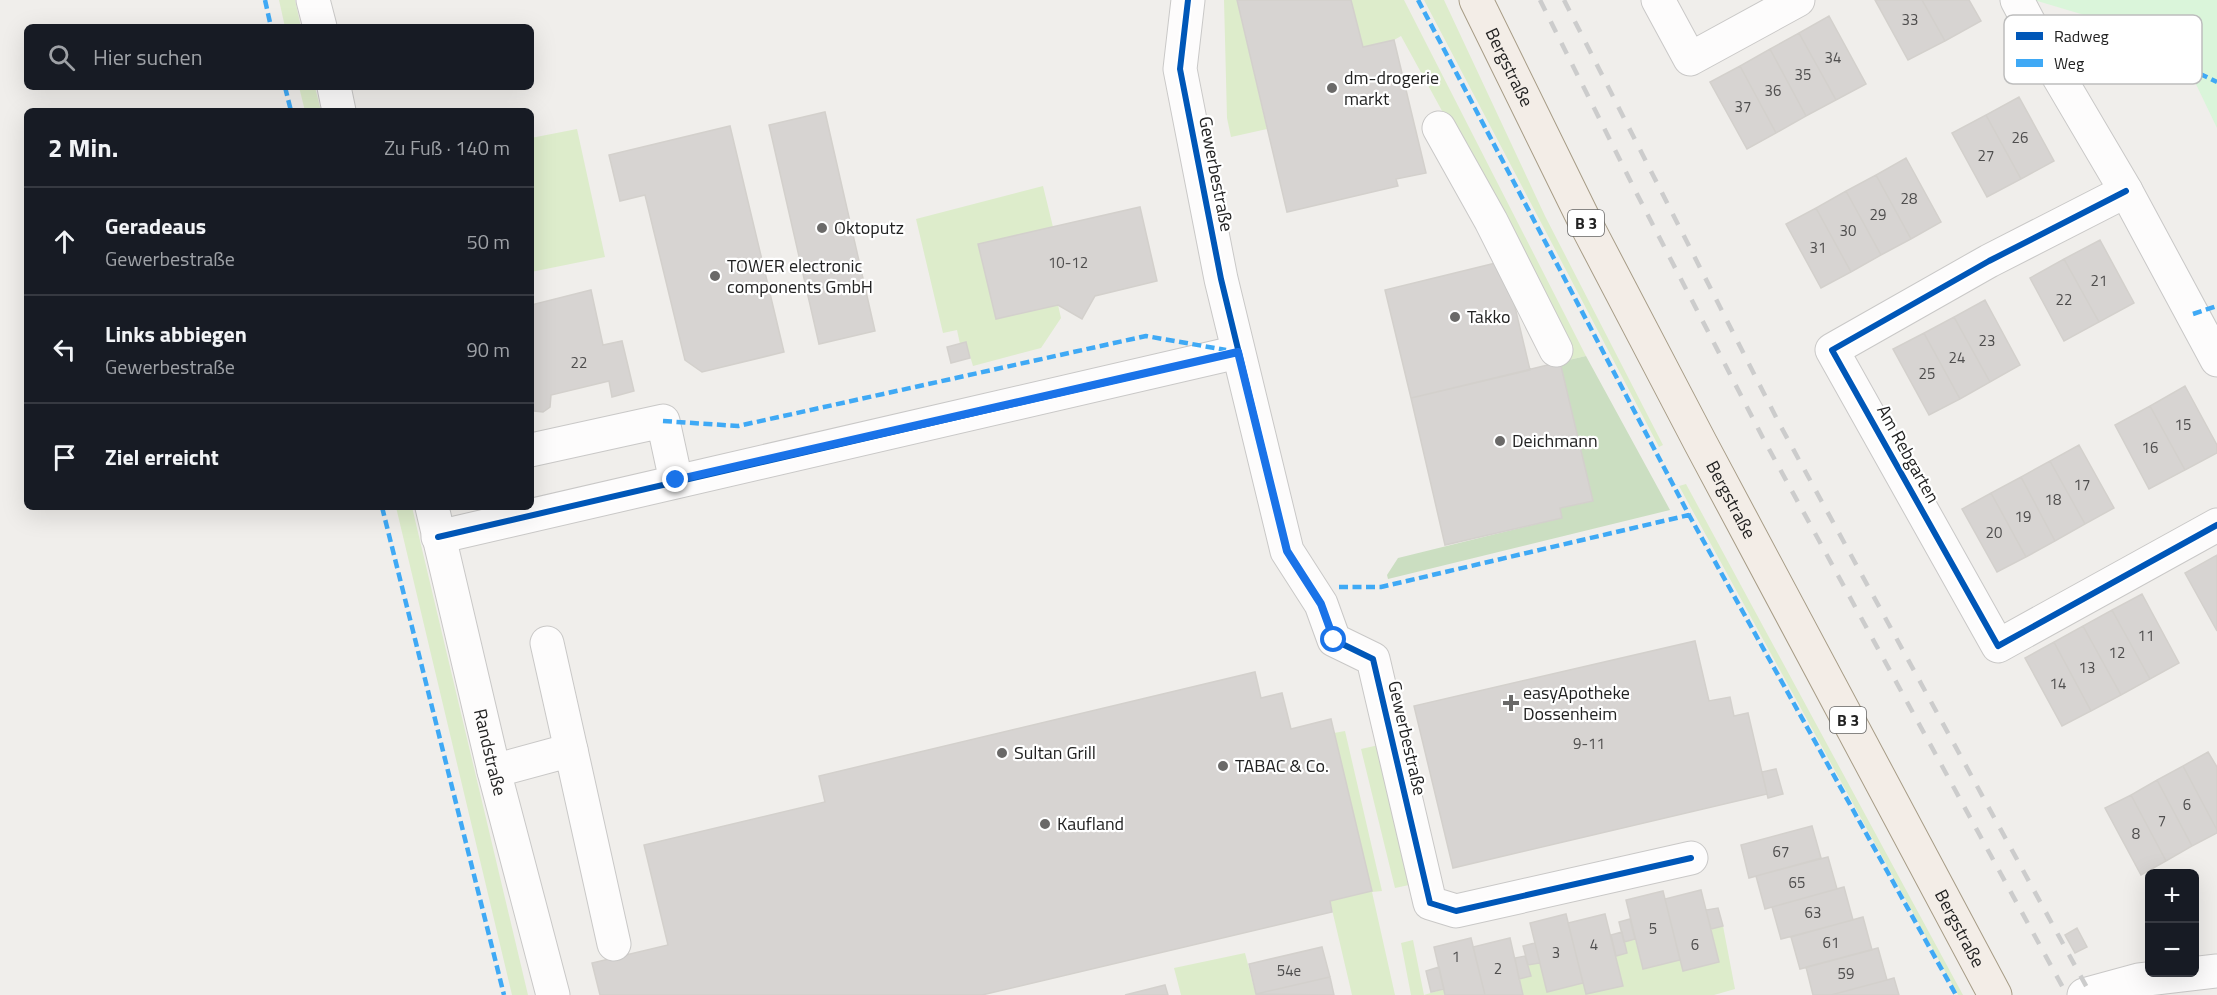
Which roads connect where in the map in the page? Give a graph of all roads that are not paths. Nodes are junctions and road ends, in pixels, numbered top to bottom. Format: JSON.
{"nodes":[{"id":1,"x":313,"y":0,"type":"edge"},
{"id":2,"x":1188,"y":0,"type":"edge"},
{"id":3,"x":1476,"y":0,"type":"edge"},
{"id":4,"x":1658,"y":0,"type":"edge"},
{"id":5,"x":1798,"y":0,"type":"edge"},
{"id":6,"x":2017,"y":0,"type":"edge"},
{"id":7,"x":2025,"y":15,"type":"edge"},
{"id":8,"x":319,"y":24,"type":"edge"},
{"id":9,"x":2063,"y":84,"type":"edge"},
{"id":10,"x":335,"y":90,"type":"edge"},
{"id":11,"x":338,"y":108,"type":"edge"},
{"id":12,"x":1439,"y":128,"type":"dead end"},
{"id":13,"x":2126,"y":191,"type":"junction"},
{"id":14,"x":1556,"y":350,"type":"dead end"},
{"id":15,"x":1238,"y":352,"type":"junction"},
{"id":16,"x":2217,"y":360,"type":"edge"},
{"id":17,"x":534,"y":449,"type":"edge"},
{"id":18,"x":676,"y":480,"type":"junction"},
{"id":19,"x":534,"y":505,"type":"edge"},
{"id":20,"x":504,"y":510,"type":"edge"},
{"id":21,"x":435,"y":522,"type":"edge"},
{"id":22,"x":2217,"y":525,"type":"edge"},
{"id":23,"x":547,"y":643,"type":"dead end"},
{"id":24,"x":571,"y":750,"type":"junction"},
{"id":25,"x":494,"y":771,"type":"junction"},
{"id":26,"x":1691,"y":858,"type":"dead end"},
{"id":27,"x":614,"y":944,"type":"dead end"},
{"id":28,"x":2217,"y":971,"type":"edge"},
{"id":29,"x":2217,"y":978,"type":"edge"},
{"id":30,"x":553,"y":995,"type":"edge"},
{"id":31,"x":1995,"y":995,"type":"edge"},
{"id":32,"x":2084,"y":995,"type":"edge"},
{"id":33,"x":2192,"y":995,"type":"edge"}],
"edges":[{"from":1,"to":8,"type":"street"},
{"from":2,"to":15,"type":"street","name":"Gewerbestraße"},
{"from":3,"to":31,"type":"main road","name":"Bergstraße","number":"B 3"},
{"from":4,"to":5,"type":"street"},
{"from":6,"to":7,"type":"street"},
{"from":9,"to":13,"type":"street"},
{"from":10,"to":11,"type":"street"},
{"from":12,"to":14,"type":"street"},
{"from":13,"to":16,"type":"street"},
{"from":13,"to":22,"type":"street","name":"Am Rebgarten"},
{"from":15,"to":18,"type":"street"},
{"from":15,"to":26,"type":"street","name":"Gewerbestraße"},
{"from":17,"to":18,"type":"street"},
{"from":18,"to":19,"type":"street"},
{"from":20,"to":21,"type":"street"},
{"from":21,"to":25,"type":"street","name":"Randstraße"},
{"from":23,"to":24,"type":"street"},
{"from":24,"to":25,"type":"street"},
{"from":24,"to":27,"type":"street"},
{"from":25,"to":30,"type":"street","name":"Randstraße"},
{"from":28,"to":32,"type":"street"},
{"from":29,"to":33,"type":"street"}]}
